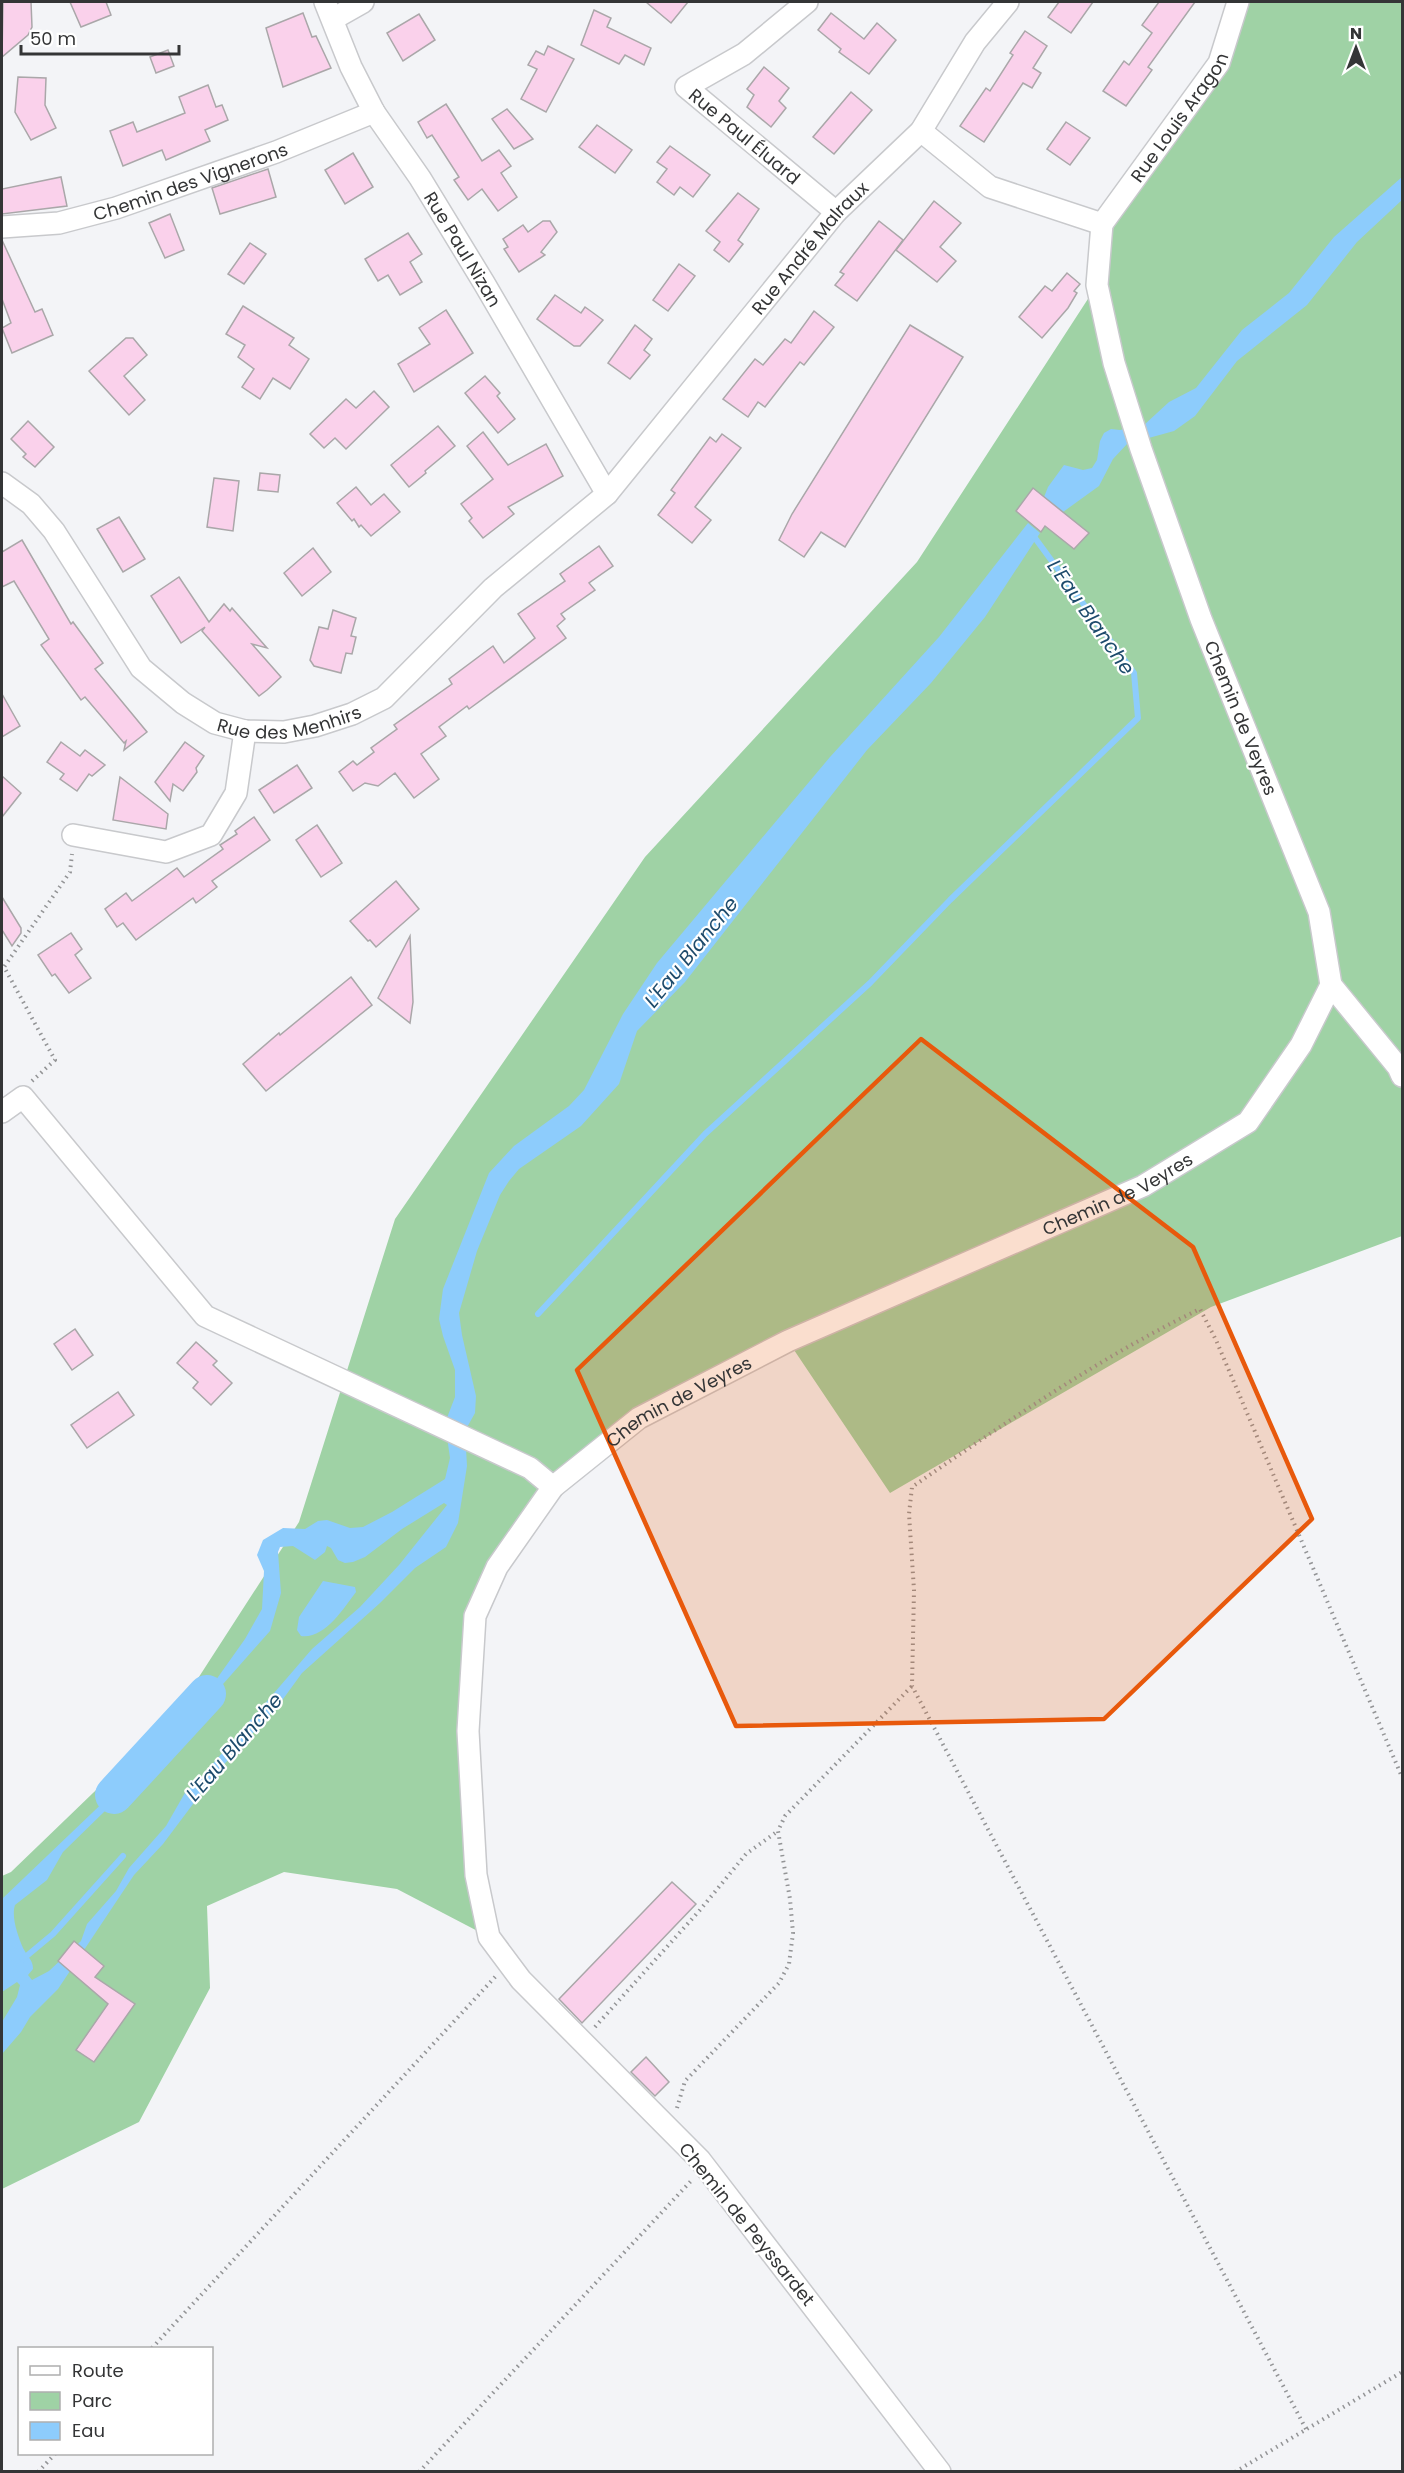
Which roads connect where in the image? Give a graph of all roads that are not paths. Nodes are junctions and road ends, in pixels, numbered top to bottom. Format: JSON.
{"nodes":[{"id":1,"x":363,"y":2,"type":"edge"},
{"id":2,"x":807,"y":2,"type":"edge"},
{"id":3,"x":1008,"y":2,"type":"edge"},
{"id":4,"x":1238,"y":2,"type":"edge"},
{"id":5,"x":329,"y":10,"type":"edge"},
{"id":6,"x":375,"y":112,"type":"junction"},
{"id":7,"x":921,"y":131,"type":"junction"},
{"id":8,"x":836,"y":212,"type":"junction"},
{"id":9,"x":1102,"y":224,"type":"junction"},
{"id":10,"x":2,"y":227,"type":"edge"},
{"id":11,"x":2,"y":483,"type":"edge"},
{"id":12,"x":607,"y":494,"type":"junction"},
{"id":13,"x":245,"y":731,"type":"junction"},
{"id":14,"x":73,"y":835,"type":"road end"},
{"id":15,"x":1332,"y":985,"type":"junction"},
{"id":16,"x":1402,"y":1076,"type":"edge"},
{"id":17,"x":2,"y":1112,"type":"edge"},
{"id":18,"x":552,"y":1487,"type":"junction"},
{"id":19,"x":489,"y":1937,"type":"joint"},
{"id":20,"x":940,"y":2472,"type":"edge"}],
"edges":[{"from":1,"to":5,"type":"street"},
{"from":2,"to":8,"type":"street","name":"Rue Paul Éluard"},
{"from":3,"to":7,"type":"street","name":"Rue André Malraux"},
{"from":4,"to":9,"type":"street","name":"Rue Louis Aragon"},
{"from":5,"to":6,"type":"street","name":"Rue Paul Nizan"},
{"from":6,"to":10,"type":"street","name":"Chemin des Vignerons"},
{"from":6,"to":12,"type":"street","name":"Rue Paul Nizan"},
{"from":7,"to":8,"type":"street","name":"Rue André Malraux"},
{"from":7,"to":9,"type":"street"},
{"from":8,"to":12,"type":"street","name":"Rue André Malraux"},
{"from":9,"to":15,"type":"street","name":"Chemin de Veyres"},
{"from":11,"to":13,"type":"street","name":"Rue des Menhirs"},
{"from":12,"to":13,"type":"street","name":"Rue des Menhirs"},
{"from":13,"to":14,"type":"street"},
{"from":15,"to":16,"type":"street"},
{"from":15,"to":18,"type":"street","name":"Chemin de Veyres"},
{"from":17,"to":18,"type":"street"},
{"from":18,"to":19,"type":"street","name":"Chemin de Veyres"},
{"from":19,"to":20,"type":"street","name":"Chemin de Peyssardet"}]}
